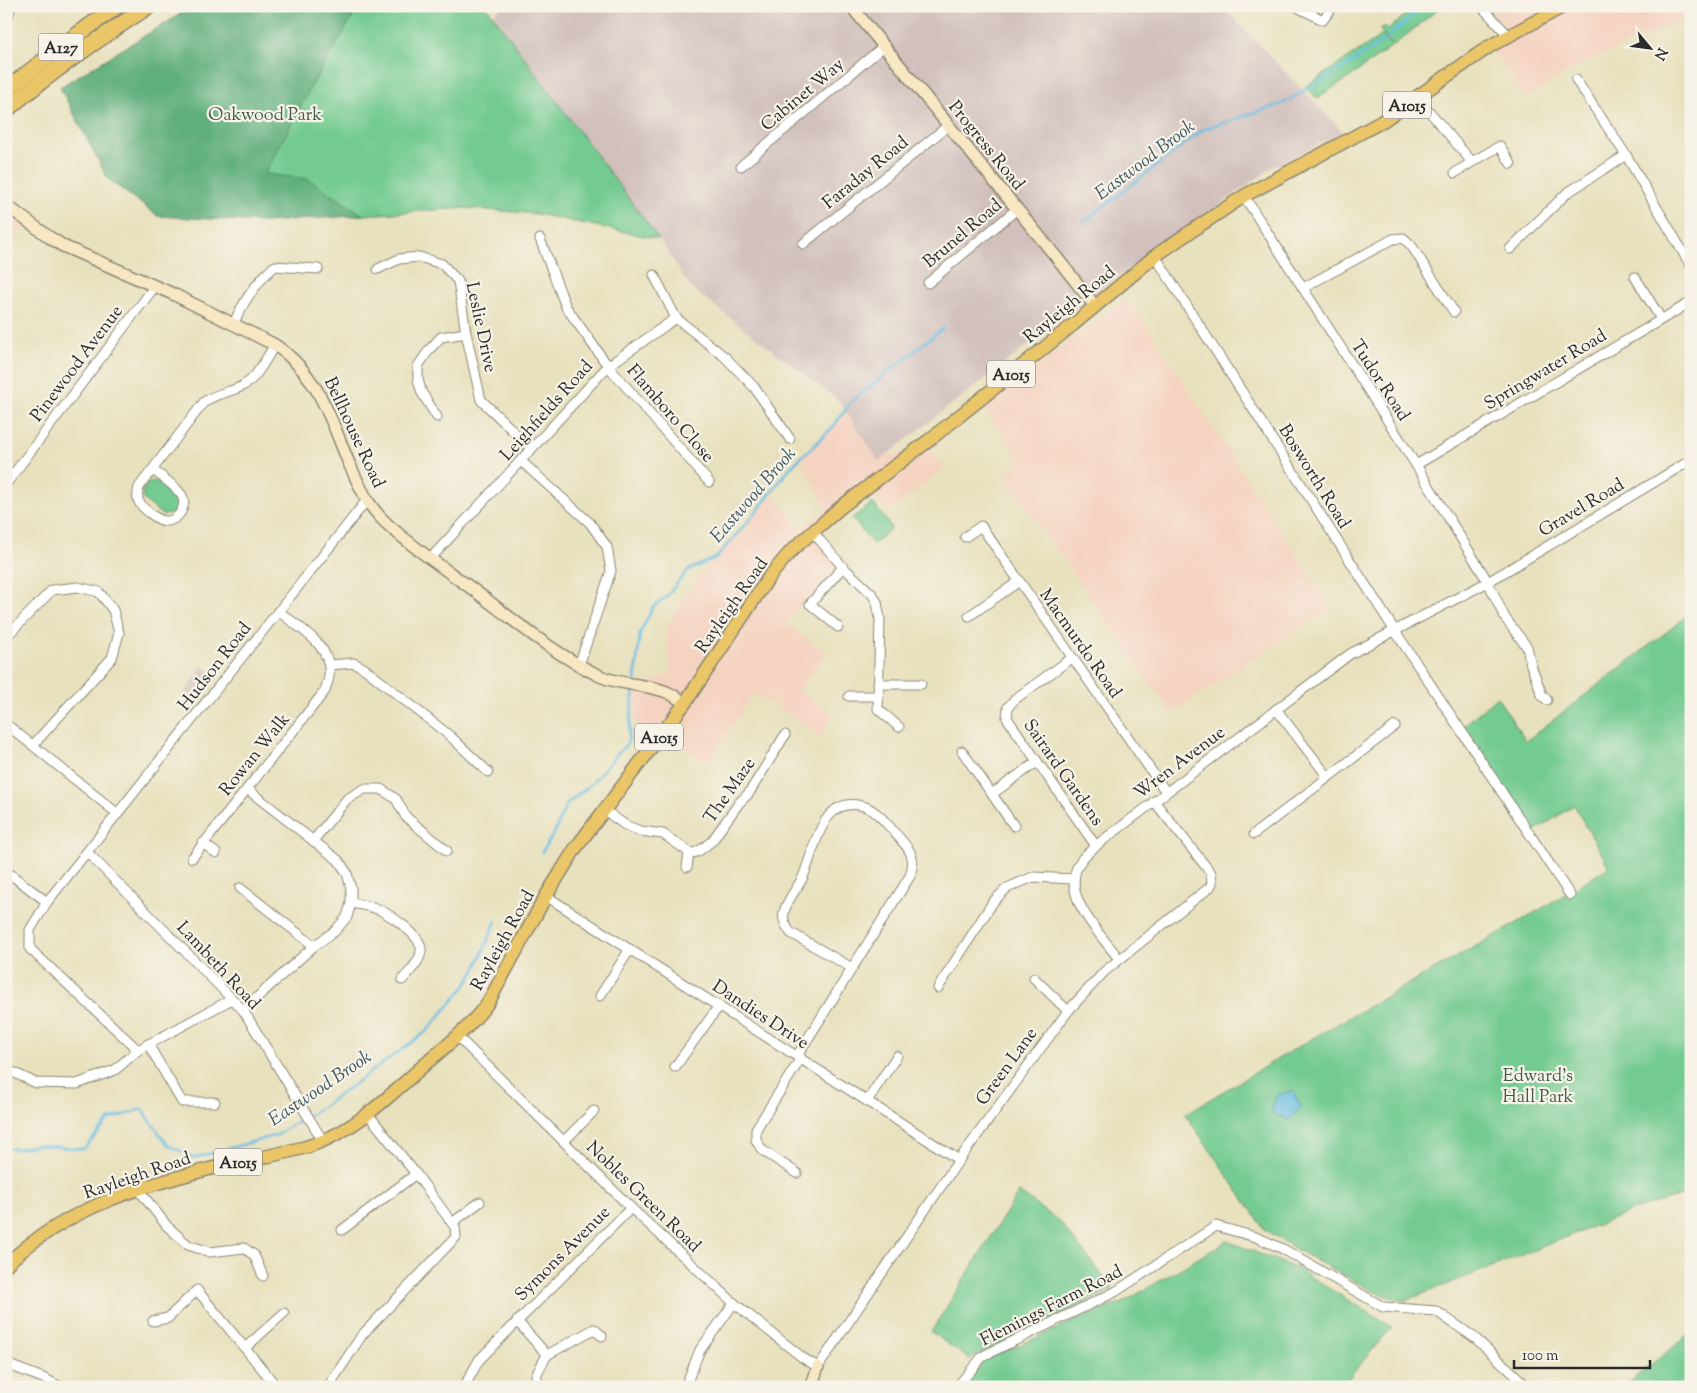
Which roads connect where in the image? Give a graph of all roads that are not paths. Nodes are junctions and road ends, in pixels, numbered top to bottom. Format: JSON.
{"nodes":[{"id":1,"x":12,"y":6,"type":"edge"},
{"id":2,"x":117,"y":6,"type":"edge"},
{"id":3,"x":148,"y":6,"type":"edge"},
{"id":4,"x":851,"y":6,"type":"edge"},
{"id":5,"x":1333,"y":6,"type":"edge"},
{"id":6,"x":1481,"y":6,"type":"edge"},
{"id":7,"x":1564,"y":6,"type":"edge"},
{"id":8,"x":1299,"y":8,"type":"dead end"},
{"id":9,"x":6,"y":22,"type":"edge"},
{"id":10,"x":1509,"y":36,"type":"junction"},
{"id":11,"x":884,"y":46,"type":"junction"},
{"id":12,"x":1576,"y":80,"type":"dead end"},
{"id":13,"x":6,"y":90,"type":"edge"},
{"id":14,"x":1418,"y":98,"type":"junction"},
{"id":15,"x":18,"y":100,"type":"junction"},
{"id":16,"x":6,"y":110,"type":"edge"},
{"id":17,"x":6,"y":118,"type":"edge"},
{"id":18,"x":949,"y":125,"type":"junction"},
{"id":19,"x":1626,"y":155,"type":"junction"},
{"id":20,"x":1472,"y":162,"type":"junction"},
{"id":21,"x":1512,"y":164,"type":"dead end"},
{"id":22,"x":741,"y":166,"type":"dead end"},
{"id":23,"x":1455,"y":173,"type":"dead end"},
{"id":24,"x":1244,"y":196,"type":"junction"},
{"id":25,"x":6,"y":205,"type":"edge"},
{"id":26,"x":1017,"y":209,"type":"junction"},
{"id":27,"x":540,"y":240,"type":"dead end"},
{"id":28,"x":803,"y":244,"type":"dead end"},
{"id":29,"x":1510,"y":248,"type":"dead end"},
{"id":30,"x":1155,"y":256,"type":"junction"},
{"id":31,"x":1691,"y":266,"type":"edge"},
{"id":32,"x":318,"y":269,"type":"dead end"},
{"id":33,"x":378,"y":269,"type":"dead end"},
{"id":34,"x":654,"y":275,"type":"dead end"},
{"id":35,"x":1635,"y":277,"type":"dead end"},
{"id":36,"x":928,"y":283,"type":"dead end"},
{"id":37,"x":155,"y":286,"type":"junction"},
{"id":38,"x":1303,"y":288,"type":"junction"},
{"id":39,"x":1691,"y":302,"type":"edge"},
{"id":40,"x":1094,"y":306,"type":"junction"},
{"id":41,"x":1454,"y":312,"type":"dead end"},
{"id":42,"x":676,"y":318,"type":"junction"},
{"id":43,"x":1661,"y":319,"type":"junction"},
{"id":44,"x":233,"y":325,"type":"junction"},
{"id":45,"x":466,"y":333,"type":"junction"},
{"id":46,"x":275,"y":345,"type":"junction"},
{"id":47,"x":608,"y":366,"type":"junction"},
{"id":48,"x":438,"y":417,"type":"dead end"},
{"id":49,"x":790,"y":439,"type":"dead end"},
{"id":50,"x":531,"y":448,"type":"junction"},
{"id":51,"x":1691,"y":460,"type":"edge"},
{"id":52,"x":521,"y":461,"type":"junction"},
{"id":53,"x":1416,"y":465,"type":"junction"},
{"id":54,"x":153,"y":470,"type":"junction"},
{"id":55,"x":8,"y":479,"type":"edge"},
{"id":56,"x":709,"y":482,"type":"dead end"},
{"id":57,"x":367,"y":500,"type":"junction"},
{"id":58,"x":812,"y":531,"type":"junction"},
{"id":59,"x":965,"y":537,"type":"dead end"},
{"id":60,"x":430,"y":559,"type":"junction"},
{"id":61,"x":842,"y":567,"type":"junction"},
{"id":62,"x":1018,"y":582,"type":"junction"},
{"id":63,"x":1488,"y":582,"type":"junction"},
{"id":64,"x":278,"y":611,"type":"junction"},
{"id":65,"x":968,"y":616,"type":"dead end"},
{"id":66,"x":838,"y":627,"type":"dead end"},
{"id":67,"x":1395,"y":630,"type":"junction"},
{"id":68,"x":6,"y":637,"type":"edge"},
{"id":69,"x":1072,"y":658,"type":"junction"},
{"id":70,"x":579,"y":664,"type":"junction"},
{"id":71,"x":329,"y":665,"type":"junction"},
{"id":72,"x":878,"y":684,"type":"junction"},
{"id":73,"x":921,"y":684,"type":"dead end"},
{"id":74,"x":849,"y":696,"type":"dead end"},
{"id":75,"x":878,"y":696,"type":"junction"},
{"id":76,"x":1547,"y":700,"type":"dead end"},
{"id":77,"x":685,"y":703,"type":"junction"},
{"id":78,"x":1276,"y":709,"type":"junction"},
{"id":79,"x":6,"y":724,"type":"edge"},
{"id":80,"x":1395,"y":726,"type":"dead end"},
{"id":81,"x":899,"y":727,"type":"dead end"},
{"id":82,"x":785,"y":735,"type":"dead end"},
{"id":83,"x":34,"y":745,"type":"junction"},
{"id":84,"x":962,"y":751,"type":"dead end"},
{"id":85,"x":1037,"y":762,"type":"junction"},
{"id":86,"x":488,"y":772,"type":"dead end"},
{"id":87,"x":1328,"y":777,"type":"junction"},
{"id":88,"x":247,"y":789,"type":"junction"},
{"id":89,"x":1166,"y":792,"type":"junction"},
{"id":90,"x":992,"y":794,"type":"junction"},
{"id":91,"x":1154,"y":801,"type":"junction"},
{"id":92,"x":604,"y":810,"type":"junction"},
{"id":93,"x":118,"y":814,"type":"junction"},
{"id":94,"x":1014,"y":826,"type":"dead end"},
{"id":95,"x":1254,"y":834,"type":"dead end"},
{"id":96,"x":313,"y":841,"type":"junction"},
{"id":97,"x":203,"y":843,"type":"junction"},
{"id":98,"x":1096,"y":846,"type":"junction"},
{"id":99,"x":446,"y":851,"type":"dead end"},
{"id":100,"x":689,"y":852,"type":"junction"},
{"id":101,"x":88,"y":853,"type":"junction"},
{"id":102,"x":216,"y":853,"type":"dead end"},
{"id":103,"x":192,"y":858,"type":"dead end"},
{"id":104,"x":687,"y":867,"type":"dead end"},
{"id":105,"x":6,"y":871,"type":"edge"},
{"id":106,"x":1074,"y":879,"type":"junction"},
{"id":107,"x":240,"y":888,"type":"dead end"},
{"id":108,"x":1570,"y":895,"type":"dead end"},
{"id":109,"x":546,"y":896,"type":"junction"},
{"id":110,"x":249,"y":897,"type":"junction"},
{"id":111,"x":48,"y":902,"type":"junction"},
{"id":112,"x":351,"y":903,"type":"junction"},
{"id":113,"x":242,"y":905,"type":"dead end"},
{"id":114,"x":314,"y":946,"type":"junction"},
{"id":115,"x":630,"y":949,"type":"junction"},
{"id":116,"x":1119,"y":959,"type":"junction"},
{"id":117,"x":852,"y":968,"type":"junction"},
{"id":118,"x":1034,"y":978,"type":"dead end"},
{"id":119,"x":402,"y":980,"type":"dead end"},
{"id":120,"x":938,"y":988,"type":"dead end"},
{"id":121,"x":600,"y":996,"type":"dead end"},
{"id":122,"x":232,"y":999,"type":"junction"},
{"id":123,"x":719,"y":1006,"type":"junction"},
{"id":124,"x":243,"y":1010,"type":"junction"},
{"id":125,"x":1068,"y":1011,"type":"junction"},
{"id":126,"x":457,"y":1036,"type":"junction"},
{"id":127,"x":148,"y":1044,"type":"junction"},
{"id":128,"x":138,"y":1050,"type":"junction"},
{"id":129,"x":897,"y":1056,"type":"dead end"},
{"id":130,"x":799,"y":1057,"type":"junction"},
{"id":131,"x":675,"y":1067,"type":"dead end"},
{"id":132,"x":6,"y":1069,"type":"edge"},
{"id":133,"x":867,"y":1101,"type":"junction"},
{"id":134,"x":215,"y":1102,"type":"dead end"},
{"id":135,"x":594,"y":1111,"type":"dead end"},
{"id":136,"x":368,"y":1114,"type":"junction"},
{"id":137,"x":323,"y":1141,"type":"junction"},
{"id":138,"x":564,"y":1141,"type":"junction"},
{"id":139,"x":959,"y":1160,"type":"junction"},
{"id":140,"x":796,"y":1173,"type":"dead end"},
{"id":141,"x":416,"y":1174,"type":"junction"},
{"id":142,"x":138,"y":1189,"type":"junction"},
{"id":143,"x":480,"y":1202,"type":"dead end"},
{"id":144,"x":630,"y":1208,"type":"junction"},
{"id":145,"x":452,"y":1223,"type":"junction"},
{"id":146,"x":342,"y":1230,"type":"dead end"},
{"id":147,"x":6,"y":1265,"type":"edge"},
{"id":148,"x":263,"y":1276,"type":"dead end"},
{"id":149,"x":734,"y":1303,"type":"junction"},
{"id":150,"x":284,"y":1313,"type":"dead end"},
{"id":151,"x":153,"y":1320,"type":"dead end"},
{"id":152,"x":517,"y":1321,"type":"junction"},
{"id":153,"x":602,"y":1336,"type":"dead end"},
{"id":154,"x":245,"y":1348,"type":"junction"},
{"id":155,"x":547,"y":1355,"type":"junction"},
{"id":156,"x":6,"y":1364,"type":"edge"},
{"id":157,"x":818,"y":1367,"type":"junction"},
{"id":158,"x":62,"y":1387,"type":"edge"},
{"id":159,"x":277,"y":1387,"type":"edge"},
{"id":160,"x":328,"y":1387,"type":"edge"},
{"id":161,"x":464,"y":1387,"type":"edge"},
{"id":162,"x":540,"y":1387,"type":"edge"},
{"id":163,"x":685,"y":1387,"type":"edge"},
{"id":164,"x":812,"y":1387,"type":"edge"},
{"id":165,"x":957,"y":1387,"type":"edge"},
{"id":166,"x":1528,"y":1387,"type":"edge"}],
"edges":[{"from":1,"to":9,"type":"street"},
{"from":2,"to":13,"type":"highway","number":"A127"},
{"from":3,"to":15,"type":"highway","number":"A127"},
{"from":4,"to":11,"type":"street","name":"Progress Road"},
{"from":5,"to":8,"type":"street"},
{"from":6,"to":10,"type":"street"},
{"from":7,"to":10,"type":"main road","name":"Rayleigh Road","number":"A1015"},
{"from":10,"to":14,"type":"main road","name":"Rayleigh Road","number":"A1015"},
{"from":11,"to":18,"type":"street","name":"Progress Road"},
{"from":11,"to":22,"type":"street","name":"Cabinet Way"},
{"from":12,"to":19,"type":"street"},
{"from":14,"to":20,"type":"street"},
{"from":14,"to":24,"type":"main road","name":"Rayleigh Road","number":"A1015"},
{"from":15,"to":16,"type":"highway","number":"A127"},
{"from":15,"to":17,"type":"highway"},
{"from":18,"to":26,"type":"street","name":"Progress Road"},
{"from":18,"to":28,"type":"street","name":"Faraday Road"},
{"from":19,"to":29,"type":"street"},
{"from":19,"to":31,"type":"street"},
{"from":20,"to":21,"type":"street"},
{"from":20,"to":23,"type":"street"},
{"from":24,"to":30,"type":"main road","name":"Rayleigh Road","number":"A1015"},
{"from":24,"to":38,"type":"street","name":"Tudor Road"},
{"from":25,"to":37,"type":"street","name":"Bellhouse Road"},
{"from":26,"to":36,"type":"street","name":"Brunel Road"},
{"from":26,"to":40,"type":"street","name":"Progress Road"},
{"from":27,"to":47,"type":"street","name":"Leighfields Road"},
{"from":30,"to":40,"type":"main road","name":"Rayleigh Road","number":"A1015"},
{"from":30,"to":67,"type":"street","name":"Bosworth Road"},
{"from":32,"to":44,"type":"street"},
{"from":33,"to":45,"type":"street","name":"Leslie Drive"},
{"from":34,"to":42,"type":"street"},
{"from":35,"to":43,"type":"street"},
{"from":37,"to":44,"type":"street","name":"Bellhouse Road"},
{"from":37,"to":55,"type":"street","name":"Pinewood Avenue"},
{"from":38,"to":41,"type":"street"},
{"from":38,"to":53,"type":"street","name":"Tudor Road"},
{"from":39,"to":43,"type":"street","name":"Springwater Road"},
{"from":40,"to":58,"type":"main road","name":"Rayleigh Road","number":"A1015"},
{"from":42,"to":47,"type":"street"},
{"from":42,"to":49,"type":"street"},
{"from":43,"to":53,"type":"street","name":"Springwater Road"},
{"from":44,"to":46,"type":"street","name":"Bellhouse Road"},
{"from":45,"to":48,"type":"street"},
{"from":45,"to":50,"type":"street","name":"Leslie Drive"},
{"from":46,"to":54,"type":"street"},
{"from":46,"to":57,"type":"street","name":"Bellhouse Road"},
{"from":47,"to":50,"type":"street","name":"Leighfields Road"},
{"from":47,"to":56,"type":"street","name":"Flamboro Close"},
{"from":50,"to":52,"type":"street","name":"Leighfields Road"},
{"from":51,"to":63,"type":"street","name":"Gravel Road"},
{"from":52,"to":60,"type":"street","name":"Leighfields Road"},
{"from":52,"to":70,"type":"street"},
{"from":53,"to":63,"type":"street","name":"Tudor Road"},
{"from":54,"to":54,"type":"street"},
{"from":57,"to":60,"type":"street","name":"Bellhouse Road"},
{"from":57,"to":64,"type":"street","name":"Hudson Road"},
{"from":58,"to":61,"type":"street"},
{"from":58,"to":77,"type":"main road","name":"Rayleigh Road","number":"A1015"},
{"from":59,"to":62,"type":"street","name":"Macmurdo Road"},
{"from":60,"to":70,"type":"street","name":"Bellhouse Road"},
{"from":61,"to":66,"type":"street"},
{"from":61,"to":72,"type":"street"},
{"from":62,"to":65,"type":"street"},
{"from":62,"to":69,"type":"street","name":"Macmurdo Road"},
{"from":63,"to":67,"type":"street","name":"Gravel Road"},
{"from":63,"to":76,"type":"street","name":"Tudor Road"},
{"from":64,"to":71,"type":"street"},
{"from":64,"to":93,"type":"street","name":"Hudson Road"},
{"from":67,"to":78,"type":"street","name":"Wren Avenue"},
{"from":67,"to":108,"type":"street","name":"Bosworth Road"},
{"from":68,"to":83,"type":"street"},
{"from":69,"to":85,"type":"street","name":"Sairard Gardens"},
{"from":69,"to":89,"type":"street","name":"Macmurdo Road"},
{"from":70,"to":77,"type":"street","name":"Bellhouse Road"},
{"from":71,"to":86,"type":"street"},
{"from":71,"to":88,"type":"street","name":"Rowan Walk"},
{"from":72,"to":73,"type":"street"},
{"from":72,"to":75,"type":"street"},
{"from":74,"to":75,"type":"street"},
{"from":75,"to":81,"type":"street"},
{"from":77,"to":92,"type":"main road","name":"Rayleigh Road","number":"A1015"},
{"from":78,"to":87,"type":"street"},
{"from":78,"to":89,"type":"street","name":"Wren Avenue"},
{"from":79,"to":83,"type":"street"},
{"from":80,"to":87,"type":"street"},
{"from":82,"to":100,"type":"street","name":"The Maze"},
{"from":83,"to":93,"type":"street"},
{"from":84,"to":90,"type":"street"},
{"from":85,"to":90,"type":"street"},
{"from":85,"to":98,"type":"street","name":"Sairard Gardens"},
{"from":87,"to":95,"type":"street"},
{"from":88,"to":96,"type":"street"},
{"from":88,"to":97,"type":"street","name":"Rowan Walk"},
{"from":89,"to":91,"type":"street","name":"Wren Avenue"},
{"from":90,"to":94,"type":"street"},
{"from":91,"to":98,"type":"street","name":"Wren Avenue"},
{"from":91,"to":116,"type":"street","name":"Green Lane"},
{"from":92,"to":100,"type":"street"},
{"from":92,"to":109,"type":"main road","name":"Rayleigh Road","number":"A1015"},
{"from":93,"to":101,"type":"street","name":"Hudson Road"},
{"from":96,"to":99,"type":"street"},
{"from":96,"to":112,"type":"street"},
{"from":97,"to":102,"type":"street"},
{"from":97,"to":103,"type":"street","name":"Rowan Walk"},
{"from":98,"to":106,"type":"street","name":"Wren Avenue"},
{"from":100,"to":104,"type":"street"},
{"from":101,"to":111,"type":"street","name":"Hudson Road"},
{"from":101,"to":122,"type":"street","name":"Lambeth Road"},
{"from":105,"to":111,"type":"street"},
{"from":106,"to":116,"type":"street"},
{"from":106,"to":120,"type":"street"},
{"from":107,"to":110,"type":"street"},
{"from":109,"to":115,"type":"street","name":"Dandies Drive"},
{"from":109,"to":126,"type":"main road","name":"Rayleigh Road","number":"A1015"},
{"from":110,"to":113,"type":"street"},
{"from":110,"to":114,"type":"street"},
{"from":111,"to":128,"type":"street","name":"Hudson Road"},
{"from":112,"to":114,"type":"street"},
{"from":112,"to":119,"type":"street"},
{"from":114,"to":124,"type":"street"},
{"from":115,"to":121,"type":"street"},
{"from":115,"to":123,"type":"street","name":"Dandies Drive"},
{"from":116,"to":125,"type":"street","name":"Green Lane"},
{"from":117,"to":117,"type":"street"},
{"from":117,"to":130,"type":"street"},
{"from":118,"to":125,"type":"street"},
{"from":122,"to":124,"type":"street","name":"Lambeth Road"},
{"from":122,"to":127,"type":"street"},
{"from":123,"to":130,"type":"street","name":"Dandies Drive"},
{"from":123,"to":131,"type":"street"},
{"from":124,"to":137,"type":"street","name":"Lambeth Road"},
{"from":125,"to":139,"type":"street","name":"Green Lane"},
{"from":126,"to":136,"type":"main road","name":"Rayleigh Road","number":"A1015"},
{"from":126,"to":138,"type":"street","name":"Nobles Green Road"},
{"from":127,"to":128,"type":"street"},
{"from":127,"to":134,"type":"street"},
{"from":128,"to":132,"type":"street"},
{"from":129,"to":133,"type":"street"},
{"from":130,"to":133,"type":"street","name":"Dandies Drive"},
{"from":130,"to":140,"type":"street"},
{"from":133,"to":139,"type":"street","name":"Dandies Drive"},
{"from":135,"to":138,"type":"street"},
{"from":136,"to":137,"type":"main road","name":"Rayleigh Road","number":"A1015"},
{"from":136,"to":141,"type":"street"},
{"from":137,"to":142,"type":"main road","name":"Rayleigh Road","number":"A1015"},
{"from":138,"to":144,"type":"street","name":"Nobles Green Road"},
{"from":139,"to":157,"type":"street","name":"Green Lane"},
{"from":141,"to":145,"type":"street"},
{"from":141,"to":146,"type":"street"},
{"from":142,"to":147,"type":"main road","name":"Rayleigh Road","number":"A1015"},
{"from":142,"to":148,"type":"street"},
{"from":143,"to":145,"type":"street"},
{"from":144,"to":149,"type":"street","name":"Nobles Green Road"},
{"from":144,"to":152,"type":"street","name":"Symons Avenue"},
{"from":145,"to":160,"type":"street"},
{"from":149,"to":157,"type":"street","name":"Nobles Green Road"},
{"from":149,"to":163,"type":"street"},
{"from":150,"to":154,"type":"street"},
{"from":151,"to":154,"type":"street"},
{"from":152,"to":155,"type":"street","name":"Symons Avenue"},
{"from":152,"to":161,"type":"street","name":"Symons Avenue"},
{"from":153,"to":155,"type":"street"},
{"from":154,"to":159,"type":"street"},
{"from":155,"to":162,"type":"street"},
{"from":156,"to":158,"type":"street"},
{"from":157,"to":164,"type":"street","name":"Green Lane"},
{"from":165,"to":166,"type":"street","name":"Flemings Farm Road"}]}
